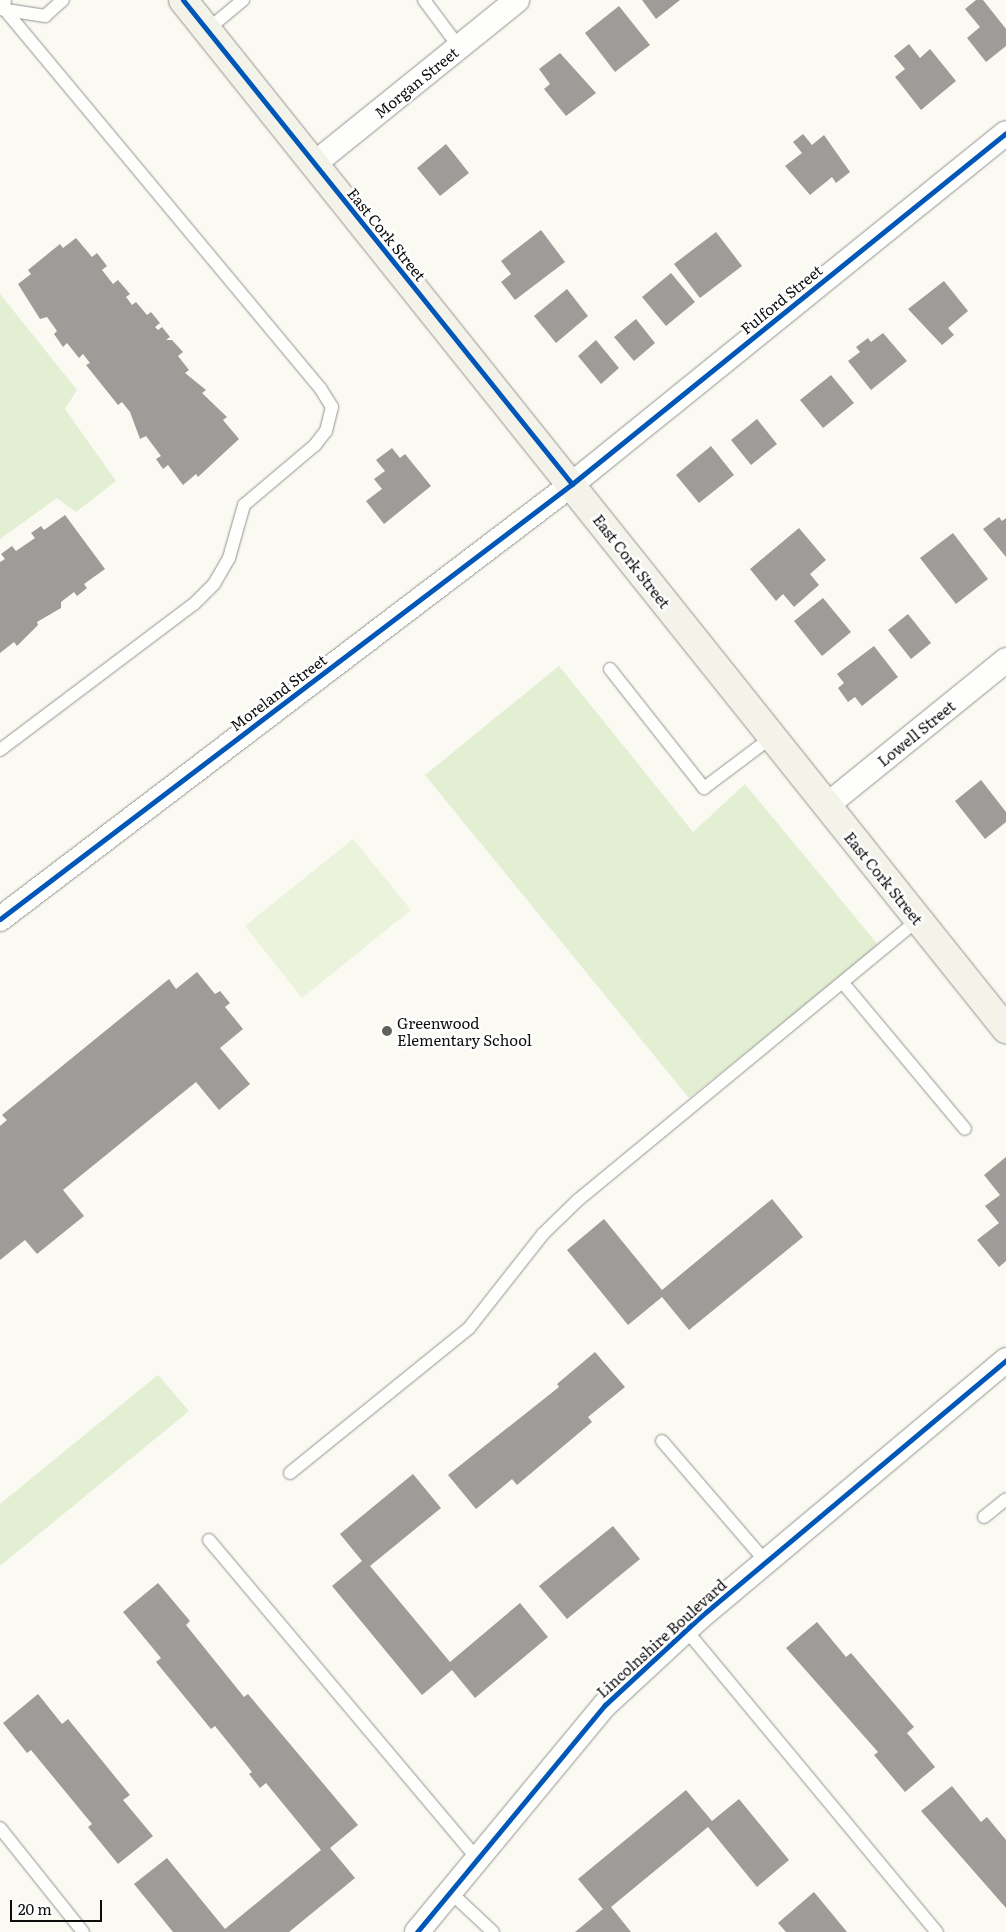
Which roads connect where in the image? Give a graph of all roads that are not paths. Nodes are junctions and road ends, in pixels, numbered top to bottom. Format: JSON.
{"nodes":[{"id":1,"x":63,"y":0,"type":"edge"},
{"id":2,"x":183,"y":0,"type":"edge"},
{"id":3,"x":243,"y":0,"type":"edge"},
{"id":4,"x":424,"y":0,"type":"edge"},
{"id":5,"x":517,"y":0,"type":"edge"},
{"id":6,"x":3,"y":6,"type":"edge"},
{"id":7,"x":207,"y":30,"type":"junction"},
{"id":8,"x":459,"y":46,"type":"junction"},
{"id":9,"x":1006,"y":132,"type":"edge"},
{"id":10,"x":314,"y":164,"type":"junction"},
{"id":11,"x":572,"y":484,"type":"junction"},
{"id":12,"x":1006,"y":660,"type":"edge"},
{"id":13,"x":610,"y":669,"type":"dead end"},
{"id":14,"x":772,"y":737,"type":"junction"},
{"id":15,"x":0,"y":750,"type":"edge"},
{"id":16,"x":826,"y":806,"type":"junction"},
{"id":17,"x":0,"y":919,"type":"edge"},
{"id":18,"x":918,"y":920,"type":"junction"},
{"id":19,"x":843,"y":984,"type":"junction"},
{"id":20,"x":1006,"y":1029,"type":"edge"},
{"id":21,"x":965,"y":1129,"type":"dead end"},
{"id":22,"x":1006,"y":1360,"type":"edge"},
{"id":23,"x":662,"y":1441,"type":"dead end"},
{"id":24,"x":290,"y":1473,"type":"dead end"},
{"id":25,"x":1006,"y":1499,"type":"edge"},
{"id":26,"x":984,"y":1517,"type":"dead end"},
{"id":27,"x":208,"y":1540,"type":"dead end"},
{"id":28,"x":766,"y":1562,"type":"junction"},
{"id":29,"x":686,"y":1630,"type":"junction"},
{"id":30,"x":0,"y":1828,"type":"edge"},
{"id":31,"x":476,"y":1858,"type":"junction"},
{"id":32,"x":449,"y":1891,"type":"junction"},
{"id":33,"x":83,"y":1932,"type":"edge"},
{"id":34,"x":417,"y":1932,"type":"edge"},
{"id":35,"x":493,"y":1932,"type":"edge"},
{"id":36,"x":937,"y":1932,"type":"edge"}],
"edges":[{"from":1,"to":6,"type":"lane"},
{"from":2,"to":7,"type":"street","name":"East Cork Street"},
{"from":3,"to":7,"type":"lane"},
{"from":4,"to":8,"type":"lane"},
{"from":5,"to":8,"type":"street","name":"Morgan Street"},
{"from":6,"to":15,"type":"lane"},
{"from":7,"to":10,"type":"street","name":"East Cork Street"},
{"from":8,"to":10,"type":"street","name":"Morgan Street"},
{"from":9,"to":11,"type":"street","name":"Fulford Street"},
{"from":10,"to":11,"type":"street","name":"East Cork Street"},
{"from":11,"to":14,"type":"street","name":"East Cork Street"},
{"from":11,"to":17,"type":"street","name":"Moreland Street"},
{"from":12,"to":16,"type":"street","name":"Lowell Street"},
{"from":13,"to":14,"type":"lane"},
{"from":14,"to":16,"type":"street","name":"East Cork Street"},
{"from":16,"to":18,"type":"street","name":"East Cork Street"},
{"from":18,"to":19,"type":"lane"},
{"from":18,"to":20,"type":"street","name":"East Cork Street"},
{"from":19,"to":21,"type":"lane"},
{"from":19,"to":24,"type":"lane"},
{"from":22,"to":28,"type":"street","name":"Lincolnshire Boulevard"},
{"from":23,"to":28,"type":"lane"},
{"from":25,"to":26,"type":"lane"},
{"from":27,"to":31,"type":"lane"},
{"from":28,"to":29,"type":"street","name":"Lincolnshire Boulevard"},
{"from":29,"to":31,"type":"street","name":"Lincolnshire Boulevard"},
{"from":29,"to":36,"type":"lane"},
{"from":30,"to":33,"type":"lane"},
{"from":31,"to":32,"type":"street","name":"Lincolnshire Boulevard"},
{"from":32,"to":34,"type":"street","name":"Lincolnshire Boulevard"},
{"from":32,"to":35,"type":"lane"}]}
